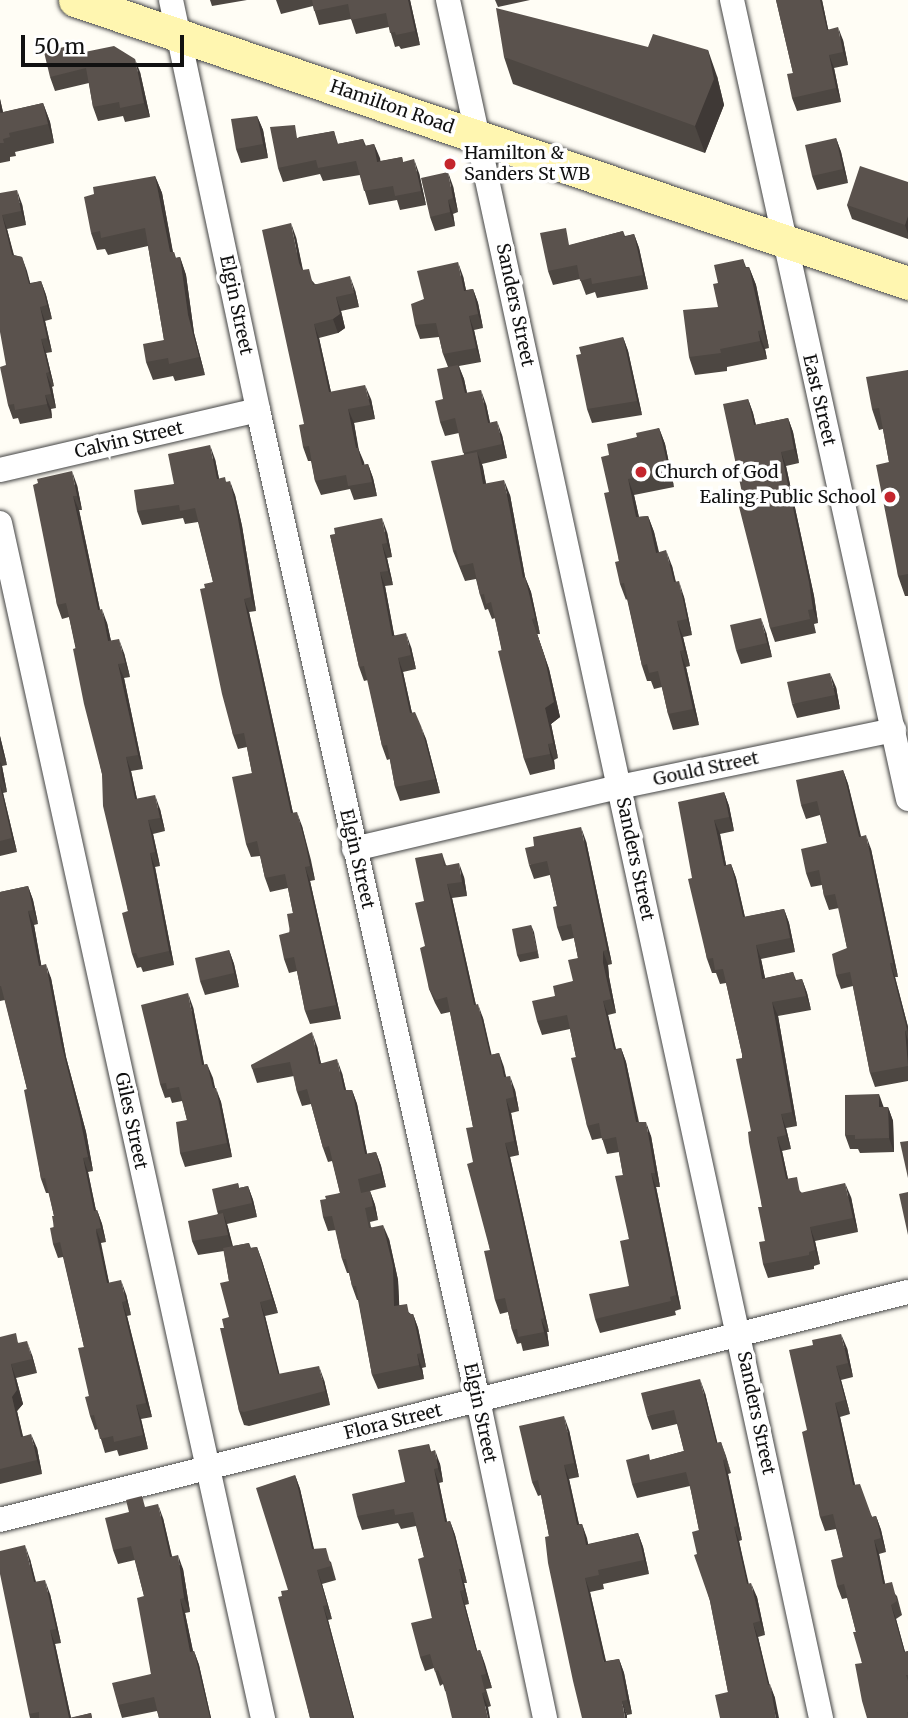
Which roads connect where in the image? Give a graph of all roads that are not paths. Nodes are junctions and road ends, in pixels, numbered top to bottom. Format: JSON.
{"nodes":[{"id":1,"x":75,"y":0,"type":"edge"},
{"id":2,"x":171,"y":0,"type":"edge"},
{"id":3,"x":448,"y":0,"type":"edge"},
{"id":4,"x":732,"y":0,"type":"edge"},
{"id":5,"x":178,"y":34,"type":"junction"},
{"id":6,"x":478,"y":136,"type":"junction"},
{"id":7,"x":783,"y":240,"type":"junction"},
{"id":8,"x":908,"y":283,"type":"edge"},
{"id":9,"x":258,"y":410,"type":"junction"},
{"id":10,"x":0,"y":470,"type":"edge"},
{"id":11,"x":0,"y":523,"type":"edge"},
{"id":12,"x":894,"y":730,"type":"junction"},
{"id":13,"x":620,"y":787,"type":"junction"},
{"id":14,"x":908,"y":799,"type":"edge"},
{"id":15,"x":354,"y":849,"type":"junction"},
{"id":16,"x":908,"y":1292,"type":"edge"},
{"id":17,"x":739,"y":1337,"type":"junction"},
{"id":18,"x":478,"y":1400,"type":"junction"},
{"id":19,"x":208,"y":1470,"type":"junction"},
{"id":20,"x":0,"y":1520,"type":"edge"},
{"id":21,"x":263,"y":1718,"type":"edge"},
{"id":22,"x":545,"y":1718,"type":"edge"},
{"id":23,"x":821,"y":1718,"type":"edge"}],
"edges":[{"from":1,"to":5,"type":"main road","name":"Hamilton Road"},
{"from":2,"to":5,"type":"street","name":"Elgin Street"},
{"from":3,"to":6,"type":"street","name":"Sanders Street"},
{"from":4,"to":7,"type":"street","name":"East Street"},
{"from":5,"to":6,"type":"main road","name":"Hamilton Road"},
{"from":5,"to":9,"type":"street","name":"Elgin Street"},
{"from":6,"to":7,"type":"main road","name":"Hamilton Road"},
{"from":6,"to":13,"type":"street","name":"Sanders Street"},
{"from":7,"to":8,"type":"main road","name":"Hamilton Road"},
{"from":7,"to":12,"type":"street","name":"East Street"},
{"from":9,"to":10,"type":"street","name":"Calvin Street"},
{"from":9,"to":15,"type":"street","name":"Elgin Street"},
{"from":11,"to":19,"type":"street","name":"Giles Street"},
{"from":12,"to":13,"type":"street","name":"Gould Street"},
{"from":12,"to":14,"type":"street","name":"East Street"},
{"from":13,"to":15,"type":"street","name":"Gould Street"},
{"from":13,"to":17,"type":"street","name":"Sanders Street"},
{"from":15,"to":18,"type":"street","name":"Elgin Street"},
{"from":16,"to":17,"type":"street","name":"Flora Street"},
{"from":17,"to":18,"type":"street","name":"Flora Street"},
{"from":17,"to":23,"type":"street","name":"Sanders Street"},
{"from":18,"to":19,"type":"street","name":"Flora Street"},
{"from":18,"to":22,"type":"street","name":"Elgin Street"},
{"from":19,"to":20,"type":"street","name":"Flora Street"},
{"from":19,"to":21,"type":"street","name":"Giles Street"}]}
